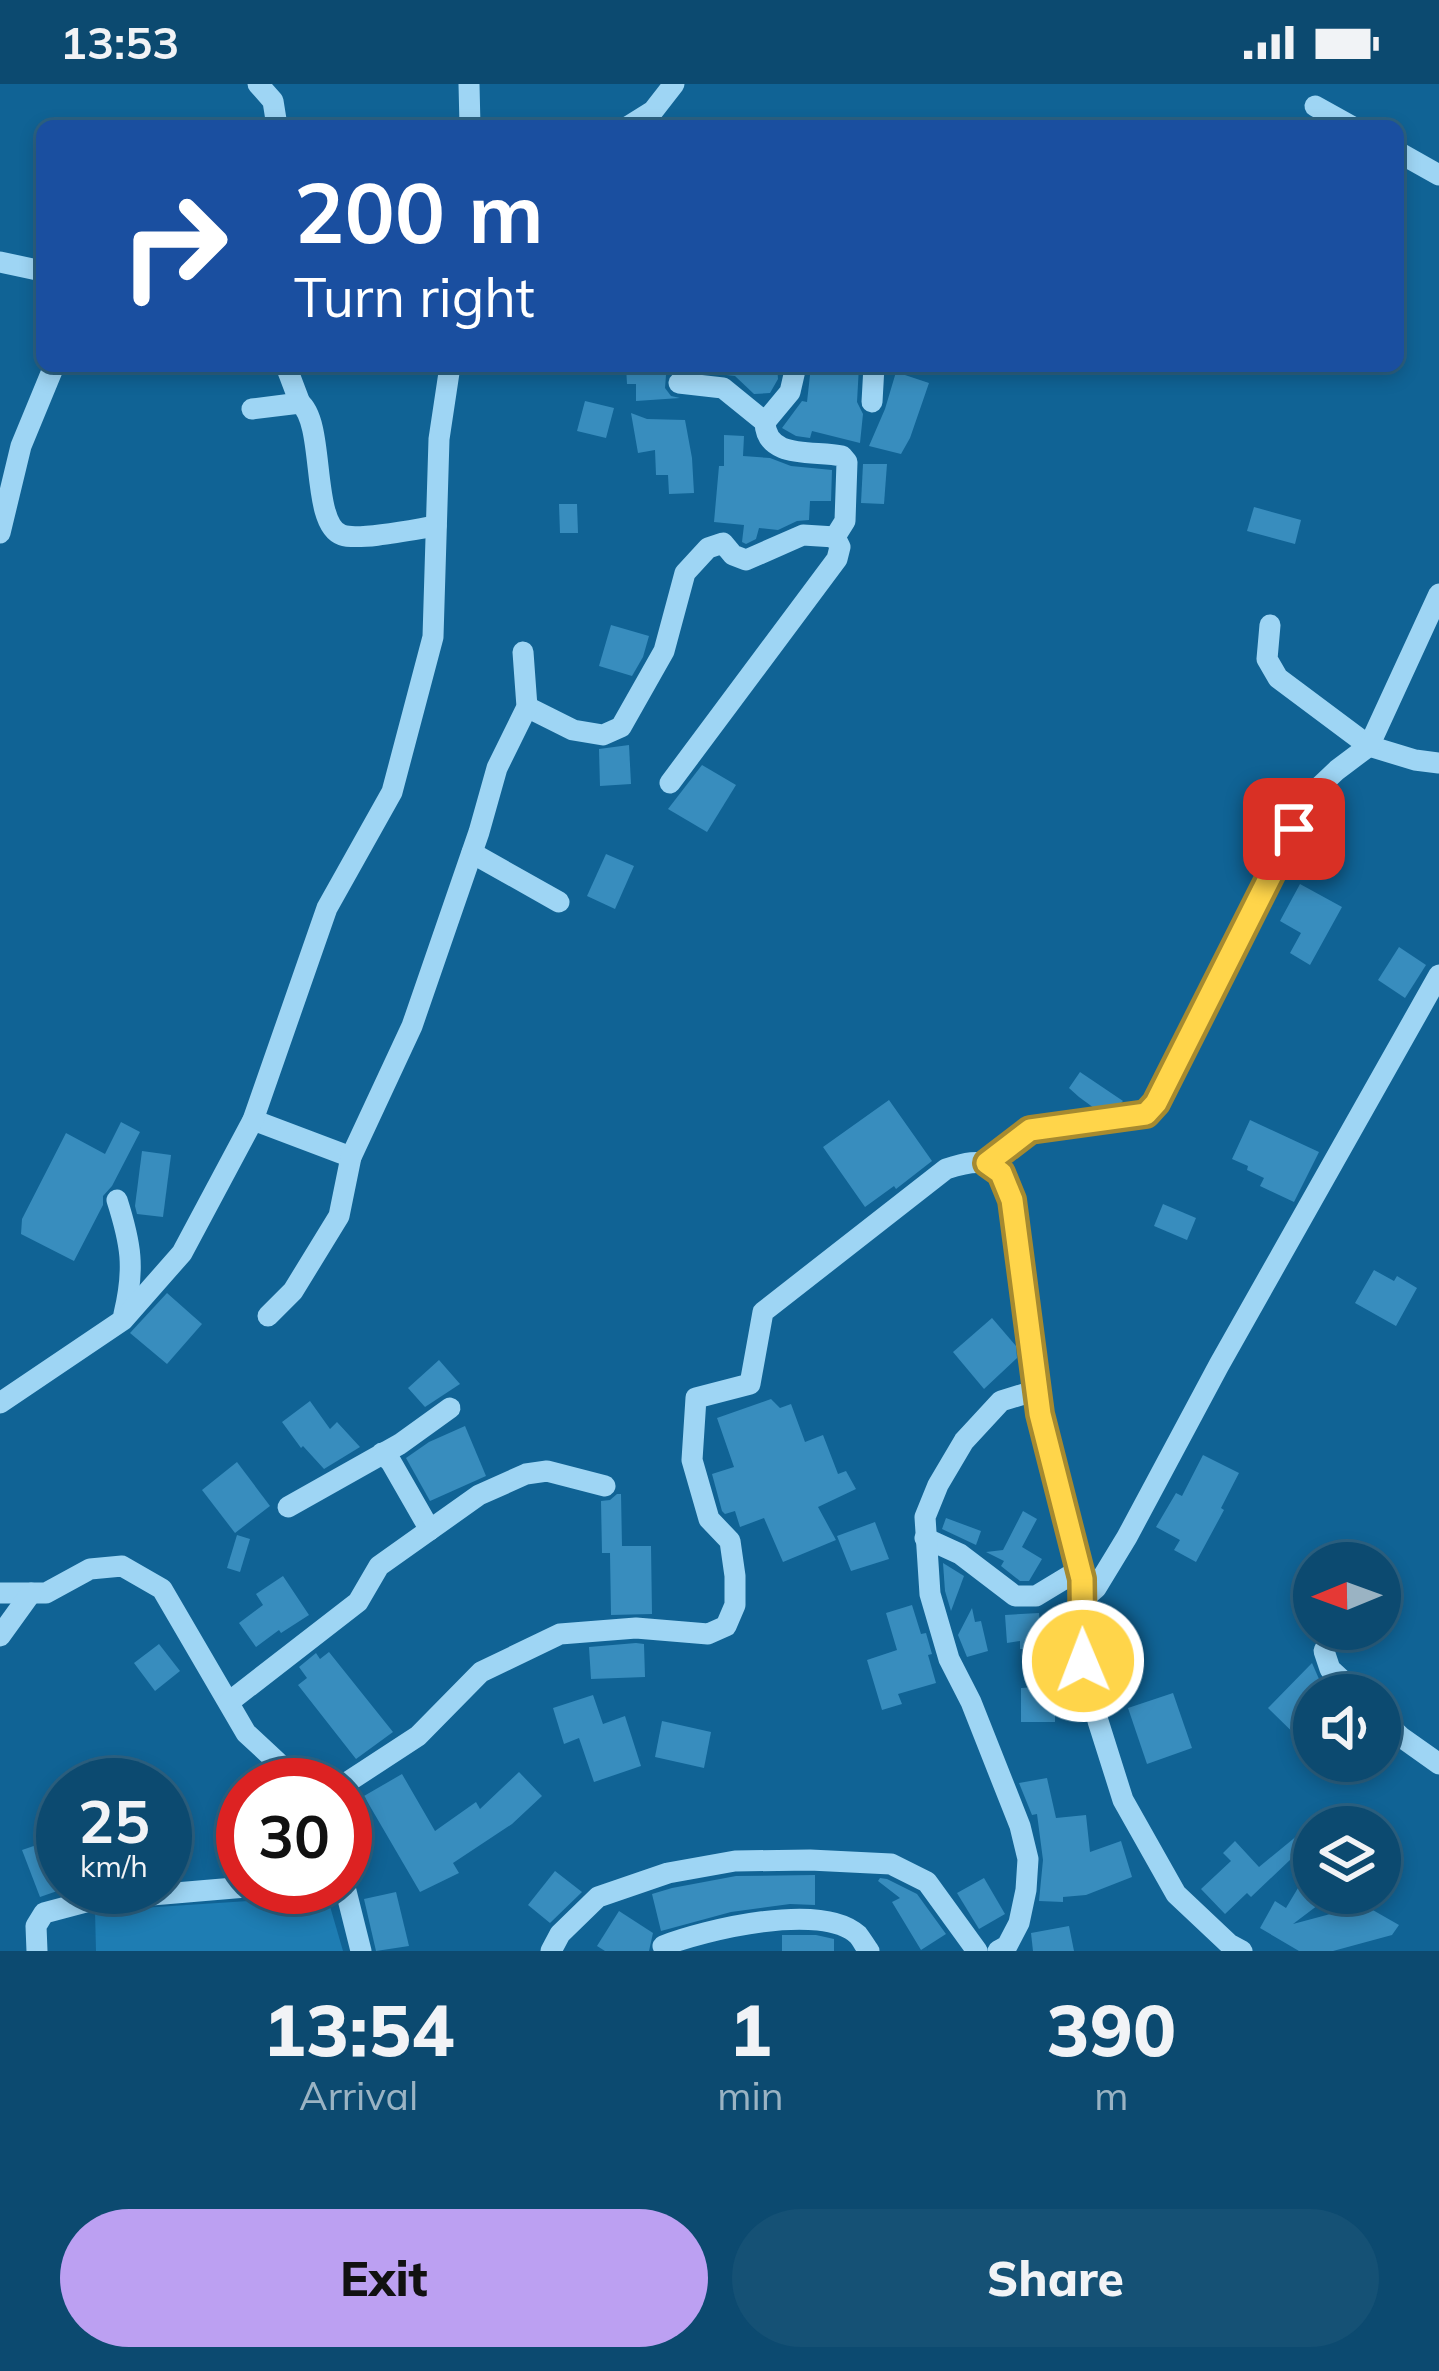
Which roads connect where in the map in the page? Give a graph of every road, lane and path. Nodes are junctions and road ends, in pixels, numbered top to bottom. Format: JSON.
{"nodes":[{"id":1,"x":258,"y":84,"type":"edge"},
{"id":2,"x":469,"y":84,"type":"edge"},
{"id":3,"x":674,"y":84,"type":"edge"},
{"id":4,"x":1316,"y":106,"type":"dead end"},
{"id":5,"x":276,"y":120,"type":"edge"},
{"id":6,"x":470,"y":120,"type":"edge"},
{"id":7,"x":639,"y":120,"type":"edge"},
{"id":8,"x":1341,"y":120,"type":"edge"},
{"id":9,"x":1404,"y":155,"type":"edge"},
{"id":10,"x":1439,"y":175,"type":"edge"},
{"id":11,"x":0,"y":262,"type":"edge"},
{"id":12,"x":36,"y":270,"type":"edge"},
{"id":13,"x":52,"y":372,"type":"edge"},
{"id":14,"x":288,"y":372,"type":"edge"},
{"id":15,"x":449,"y":372,"type":"edge"},
{"id":16,"x":795,"y":372,"type":"edge"},
{"id":17,"x":874,"y":372,"type":"edge"},
{"id":18,"x":679,"y":383,"type":"dead end"},
{"id":19,"x":300,"y":403,"type":"junction"},
{"id":20,"x":872,"y":403,"type":"dead end"},
{"id":21,"x":252,"y":409,"type":"dead end"},
{"id":22,"x":765,"y":422,"type":"junction"},
{"id":23,"x":436,"y":526,"type":"junction"},
{"id":24,"x":0,"y":533,"type":"edge"},
{"id":25,"x":835,"y":537,"type":"junction"},
{"id":26,"x":1439,"y":594,"type":"edge"},
{"id":27,"x":1270,"y":625,"type":"dead end"},
{"id":28,"x":523,"y":652,"type":"dead end"},
{"id":29,"x":527,"y":707,"type":"junction"},
{"id":30,"x":1369,"y":746,"type":"junction"},
{"id":31,"x":1439,"y":763,"type":"edge"},
{"id":32,"x":670,"y":783,"type":"dead end"},
{"id":33,"x":472,"y":853,"type":"junction"},
{"id":34,"x":559,"y":902,"type":"dead end"},
{"id":35,"x":1439,"y":975,"type":"edge"},
{"id":36,"x":254,"y":1120,"type":"junction"},
{"id":37,"x":351,"y":1157,"type":"junction"},
{"id":38,"x":987,"y":1163,"type":"junction"},
{"id":39,"x":117,"y":1200,"type":"dead end"},
{"id":40,"x":268,"y":1316,"type":"dead end"},
{"id":41,"x":123,"y":1320,"type":"junction"},
{"id":42,"x":1037,"y":1390,"type":"junction"},
{"id":43,"x":0,"y":1403,"type":"edge"},
{"id":44,"x":450,"y":1408,"type":"dead end"},
{"id":45,"x":382,"y":1453,"type":"junction"},
{"id":46,"x":605,"y":1486,"type":"dead end"},
{"id":47,"x":288,"y":1507,"type":"dead end"},
{"id":48,"x":430,"y":1530,"type":"junction"},
{"id":49,"x":925,"y":1538,"type":"junction"},
{"id":50,"x":1079,"y":1570,"type":"junction"},
{"id":51,"x":0,"y":1593,"type":"edge"},
{"id":52,"x":31,"y":1594,"type":"junction"},
{"id":53,"x":1082,"y":1600,"type":"junction"},
{"id":54,"x":0,"y":1636,"type":"edge"},
{"id":55,"x":229,"y":1702,"type":"junction"},
{"id":56,"x":1401,"y":1737,"type":"edge"},
{"id":57,"x":273,"y":1758,"type":"edge"},
{"id":58,"x":1439,"y":1764,"type":"edge"},
{"id":59,"x":372,"y":1766,"type":"edge"},
{"id":60,"x":216,"y":1890,"type":"edge"},
{"id":61,"x":352,"y":1914,"type":"edge"},
{"id":62,"x":663,"y":1946,"type":"dead end"},
{"id":63,"x":37,"y":1951,"type":"edge"},
{"id":64,"x":361,"y":1951,"type":"edge"},
{"id":65,"x":551,"y":1951,"type":"edge"},
{"id":66,"x":869,"y":1951,"type":"edge"},
{"id":67,"x":976,"y":1951,"type":"edge"},
{"id":68,"x":998,"y":1951,"type":"edge"},
{"id":69,"x":1242,"y":1951,"type":"edge"}],
"edges":[{"from":1,"to":5,"type":"street"},
{"from":2,"to":6,"type":"street"},
{"from":3,"to":7,"type":"street"},
{"from":4,"to":8,"type":"street"},
{"from":9,"to":10,"type":"street"},
{"from":11,"to":12,"type":"street"},
{"from":13,"to":24,"type":"street"},
{"from":14,"to":19,"type":"street"},
{"from":15,"to":23,"type":"street"},
{"from":16,"to":22,"type":"street"},
{"from":17,"to":20,"type":"street"},
{"from":18,"to":22,"type":"street"},
{"from":19,"to":21,"type":"street"},
{"from":19,"to":23,"type":"street"},
{"from":22,"to":25,"type":"street"},
{"from":23,"to":36,"type":"street"},
{"from":25,"to":29,"type":"street"},
{"from":25,"to":32,"type":"street"},
{"from":26,"to":30,"type":"street"},
{"from":27,"to":30,"type":"street"},
{"from":28,"to":29,"type":"street"},
{"from":29,"to":33,"type":"street"},
{"from":30,"to":31,"type":"street"},
{"from":30,"to":38,"type":"street"},
{"from":33,"to":34,"type":"street"},
{"from":33,"to":37,"type":"street"},
{"from":35,"to":53,"type":"street"},
{"from":36,"to":37,"type":"street"},
{"from":36,"to":41,"type":"street"},
{"from":37,"to":40,"type":"street"},
{"from":38,"to":42,"type":"street"},
{"from":38,"to":59,"type":"street"},
{"from":39,"to":41,"type":"street"},
{"from":41,"to":43,"type":"street"},
{"from":42,"to":49,"type":"street"},
{"from":42,"to":50,"type":"street"},
{"from":44,"to":45,"type":"street"},
{"from":45,"to":47,"type":"street"},
{"from":45,"to":48,"type":"street"},
{"from":46,"to":48,"type":"street"},
{"from":48,"to":55,"type":"street"},
{"from":49,"to":50,"type":"street"},
{"from":49,"to":68,"type":"street"},
{"from":50,"to":53,"type":"street"},
{"from":51,"to":52,"type":"street"},
{"from":52,"to":54,"type":"street"},
{"from":52,"to":55,"type":"street"},
{"from":53,"to":69,"type":"street"},
{"from":55,"to":57,"type":"street"},
{"from":56,"to":58,"type":"street"},
{"from":60,"to":63,"type":"street"},
{"from":61,"to":64,"type":"street"},
{"from":62,"to":66,"type":"street"},
{"from":65,"to":67,"type":"street"}]}
